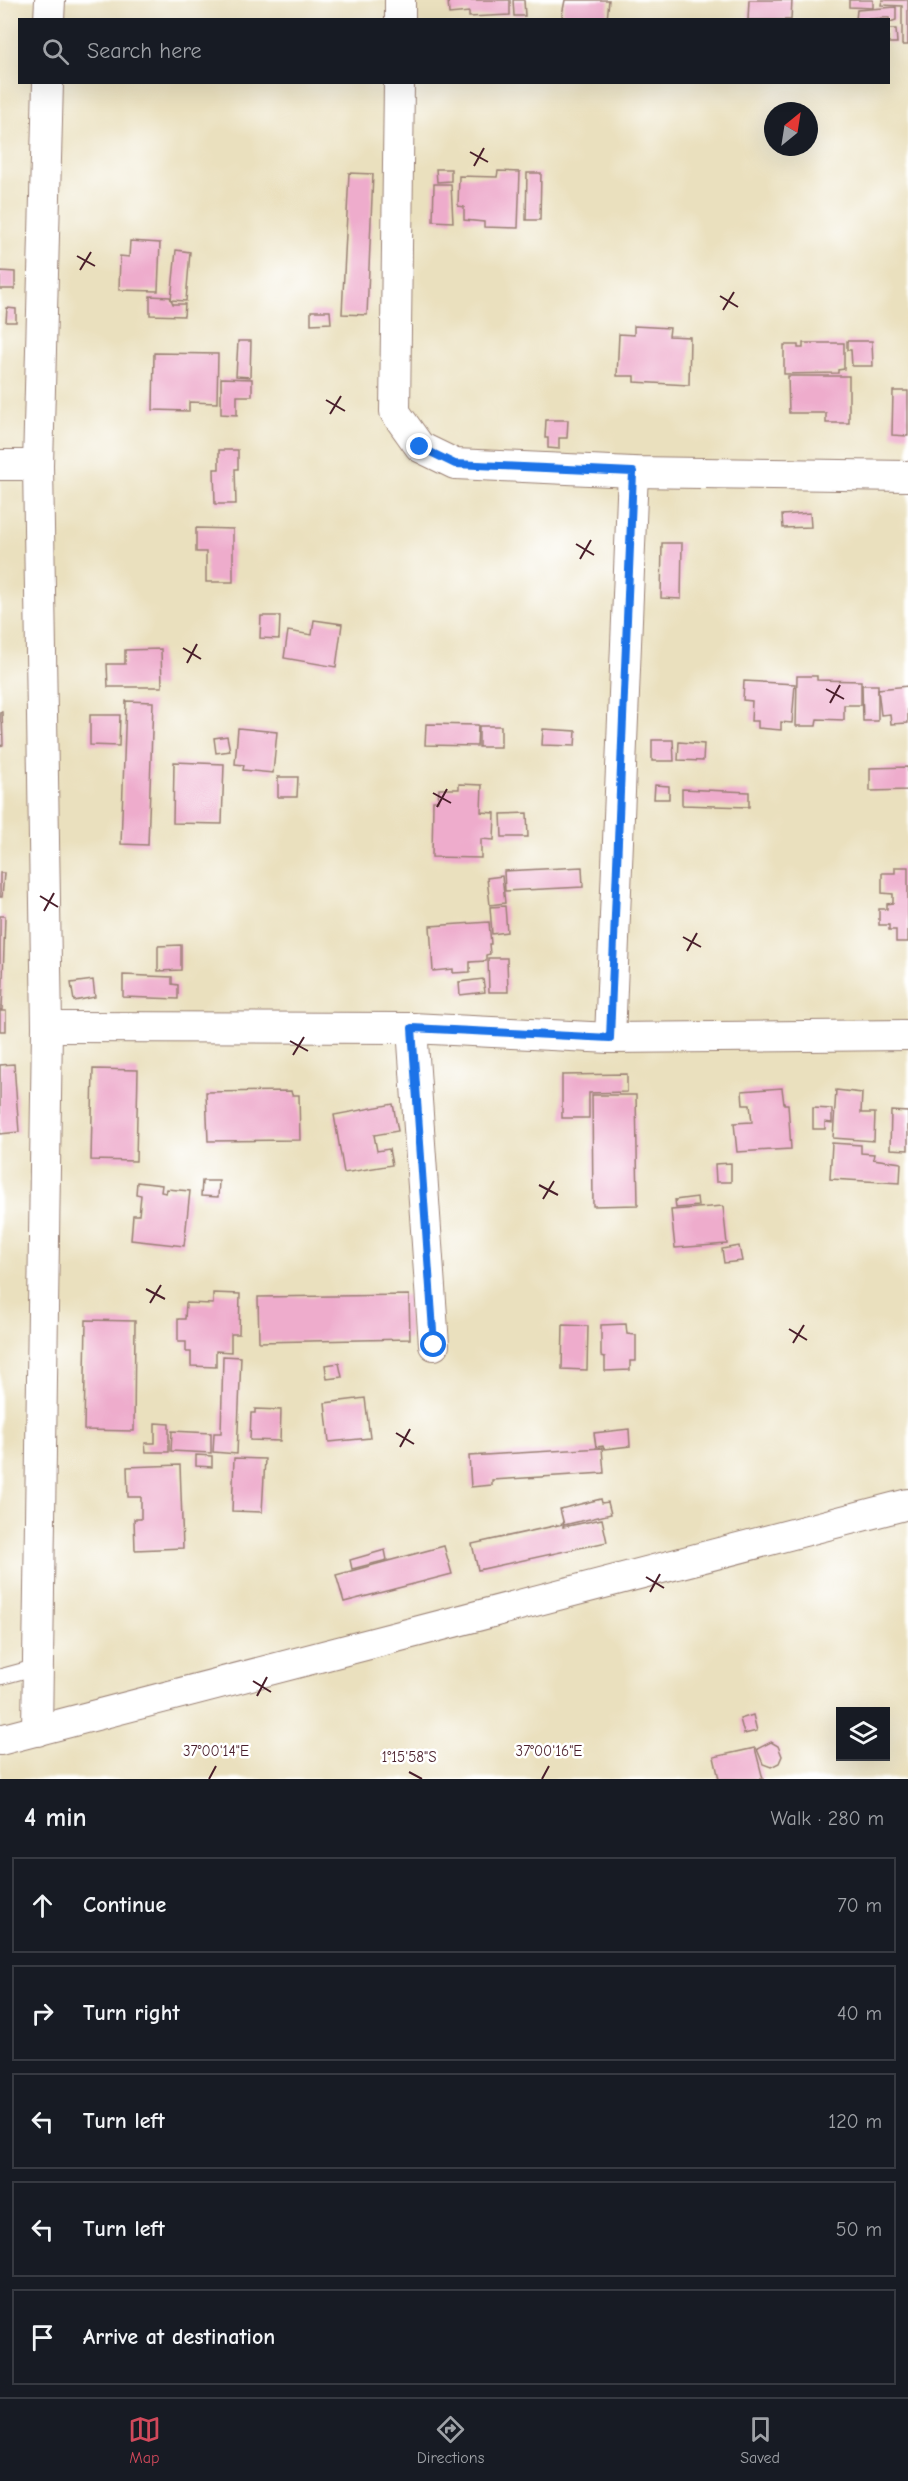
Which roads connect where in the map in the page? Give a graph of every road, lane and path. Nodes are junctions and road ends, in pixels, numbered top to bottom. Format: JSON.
{"nodes":[{"id":1,"x":50,"y":0,"type":"edge"},
{"id":2,"x":400,"y":0,"type":"edge"},
{"id":3,"x":49,"y":18,"type":"edge"},
{"id":4,"x":400,"y":18,"type":"edge"},
{"id":5,"x":48,"y":84,"type":"edge"},
{"id":6,"x":399,"y":84,"type":"edge"},
{"id":7,"x":0,"y":465,"type":"edge"},
{"id":8,"x":38,"y":465,"type":"junction"},
{"id":9,"x":633,"y":472,"type":"junction"},
{"id":10,"x":908,"y":476,"type":"edge"},
{"id":11,"x":47,"y":1027,"type":"junction"},
{"id":12,"x":412,"y":1028,"type":"junction"},
{"id":13,"x":908,"y":1035,"type":"edge"},
{"id":14,"x":610,"y":1038,"type":"junction"},
{"id":15,"x":434,"y":1345,"type":"dead end"},
{"id":16,"x":908,"y":1504,"type":"edge"},
{"id":17,"x":37,"y":1667,"type":"junction"},
{"id":18,"x":0,"y":1677,"type":"edge"},
{"id":19,"x":37,"y":1731,"type":"junction"},
{"id":20,"x":0,"y":1740,"type":"edge"}],
"edges":[{"from":1,"to":3,"type":"street"},
{"from":2,"to":4,"type":"street"},
{"from":5,"to":8,"type":"street"},
{"from":6,"to":9,"type":"street"},
{"from":7,"to":8,"type":"street"},
{"from":8,"to":11,"type":"street"},
{"from":9,"to":10,"type":"street"},
{"from":9,"to":14,"type":"street"},
{"from":11,"to":12,"type":"street"},
{"from":11,"to":17,"type":"street"},
{"from":12,"to":14,"type":"street"},
{"from":12,"to":15,"type":"street"},
{"from":13,"to":14,"type":"street"},
{"from":16,"to":19,"type":"street"},
{"from":17,"to":18,"type":"lane"},
{"from":17,"to":19,"type":"street"},
{"from":19,"to":20,"type":"street"}]}
